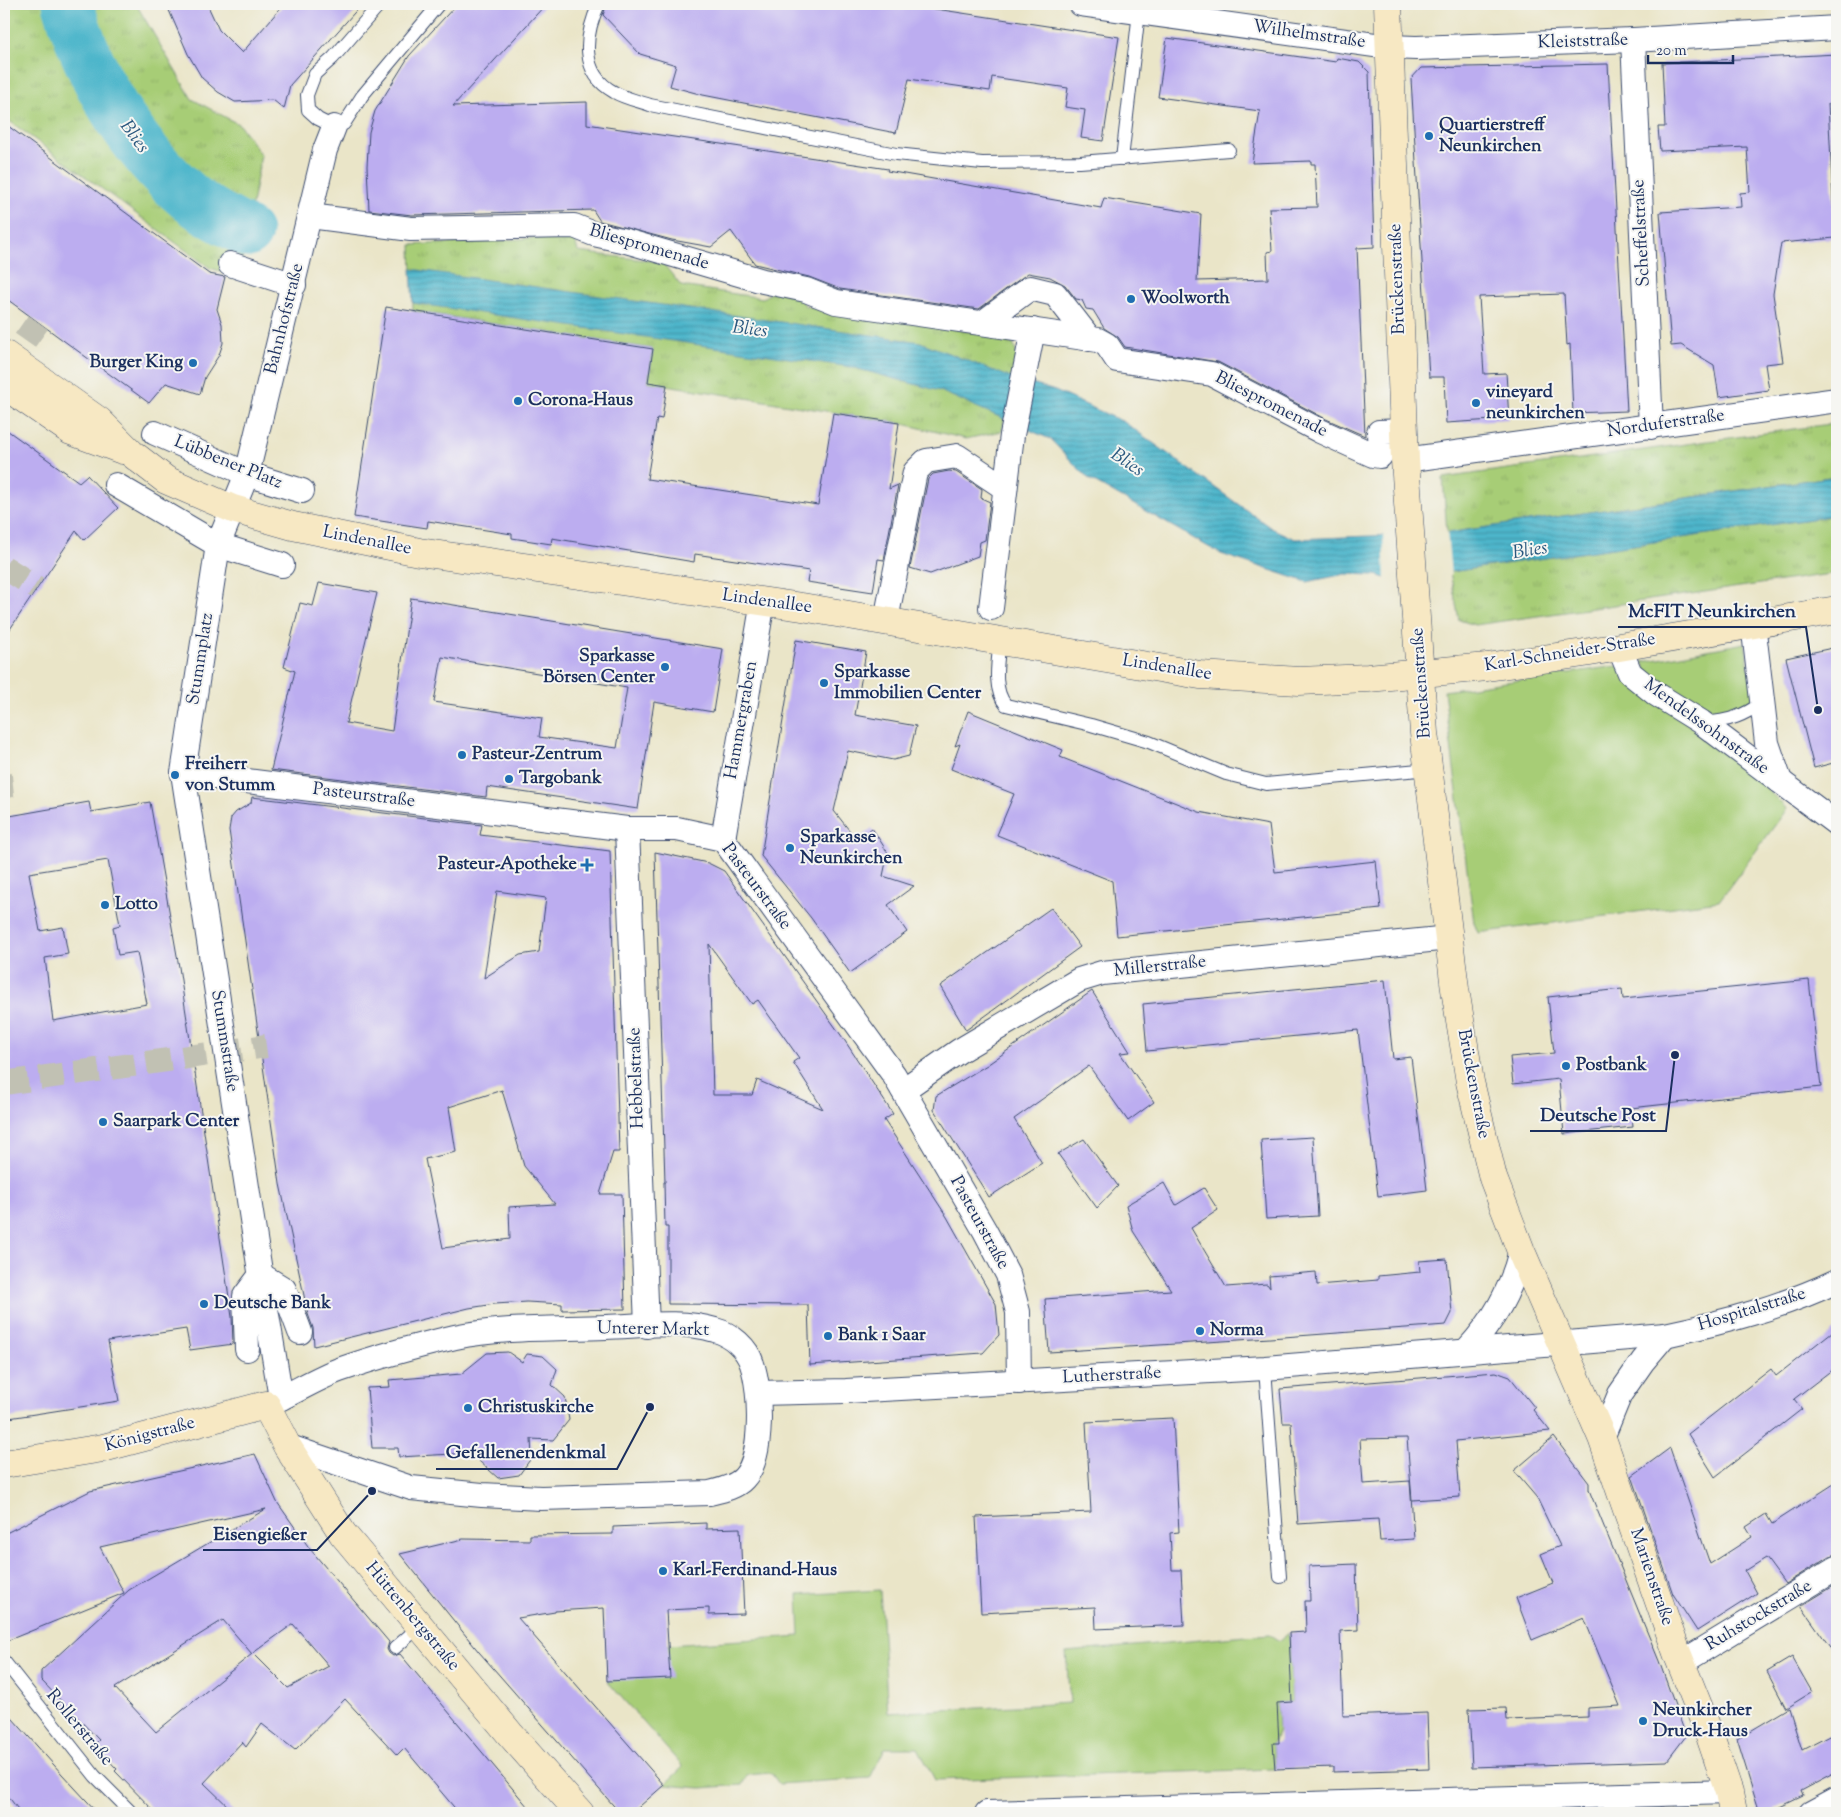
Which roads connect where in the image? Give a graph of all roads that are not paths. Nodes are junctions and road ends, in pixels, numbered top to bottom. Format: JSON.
{"nodes":[{"id":1,"x":380,"y":4,"type":"edge"},
{"id":2,"x":438,"y":4,"type":"edge"},
{"id":3,"x":599,"y":4,"type":"edge"},
{"id":4,"x":1080,"y":4,"type":"edge"},
{"id":5,"x":1388,"y":4,"type":"edge"},
{"id":6,"x":1139,"y":12,"type":"junction"},
{"id":7,"x":1837,"y":28,"type":"edge"},
{"id":8,"x":1634,"y":40,"type":"junction"},
{"id":9,"x":1389,"y":47,"type":"junction"},
{"id":10,"x":334,"y":127,"type":"junction"},
{"id":11,"x":1229,"y":150,"type":"dead end"},
{"id":12,"x":1122,"y":159,"type":"junction"},
{"id":13,"x":310,"y":216,"type":"junction"},
{"id":14,"x":230,"y":264,"type":"dead end"},
{"id":15,"x":294,"y":286,"type":"junction"},
{"id":16,"x":984,"y":322,"type":"junction"},
{"id":17,"x":1033,"y":330,"type":"junction"},
{"id":18,"x":1084,"y":341,"type":"junction"},
{"id":19,"x":4,"y":354,"type":"edge"},
{"id":20,"x":4,"y":385,"type":"edge"},
{"id":21,"x":1837,"y":400,"type":"edge"},
{"id":22,"x":1650,"y":427,"type":"junction"},
{"id":23,"x":1403,"y":430,"type":"junction"},
{"id":24,"x":155,"y":433,"type":"dead end"},
{"id":25,"x":130,"y":453,"type":"junction"},
{"id":26,"x":1405,"y":472,"type":"junction"},
{"id":27,"x":247,"y":474,"type":"junction"},
{"id":28,"x":116,"y":485,"type":"dead end"},
{"id":29,"x":1005,"y":488,"type":"junction"},
{"id":30,"x":302,"y":491,"type":"dead end"},
{"id":31,"x":233,"y":509,"type":"junction"},
{"id":32,"x":218,"y":546,"type":"junction"},
{"id":33,"x":282,"y":565,"type":"dead end"},
{"id":34,"x":763,"y":601,"type":"junction"},
{"id":35,"x":991,"y":608,"type":"dead end"},
{"id":36,"x":1837,"y":610,"type":"edge"},
{"id":37,"x":886,"y":620,"type":"junction"},
{"id":38,"x":1753,"y":623,"type":"junction"},
{"id":39,"x":1000,"y":640,"type":"junction"},
{"id":40,"x":1619,"y":647,"type":"junction"},
{"id":41,"x":1421,"y":673,"type":"junction"},
{"id":42,"x":1763,"y":702,"type":"junction"},
{"id":43,"x":1701,"y":722,"type":"junction"},
{"id":44,"x":1430,"y":769,"type":"junction"},
{"id":45,"x":183,"y":773,"type":"junction"},
{"id":46,"x":1780,"y":781,"type":"junction"},
{"id":47,"x":1837,"y":824,"type":"edge"},
{"id":48,"x":627,"y":830,"type":"junction"},
{"id":49,"x":723,"y":839,"type":"junction"},
{"id":50,"x":1449,"y":938,"type":"junction"},
{"id":51,"x":903,"y":1090,"type":"junction"},
{"id":52,"x":1521,"y":1251,"type":"junction"},
{"id":53,"x":260,"y":1275,"type":"junction"},
{"id":54,"x":1837,"y":1281,"type":"edge"},
{"id":55,"x":647,"y":1326,"type":"junction"},
{"id":56,"x":300,"y":1332,"type":"dead end"},
{"id":57,"x":1665,"y":1334,"type":"junction"},
{"id":58,"x":1561,"y":1344,"type":"junction"},
{"id":59,"x":247,"y":1349,"type":"dead end"},
{"id":60,"x":1466,"y":1351,"type":"junction"},
{"id":61,"x":1265,"y":1368,"type":"junction"},
{"id":62,"x":1019,"y":1382,"type":"junction"},
{"id":63,"x":758,"y":1393,"type":"junction"},
{"id":64,"x":274,"y":1401,"type":"junction"},
{"id":65,"x":1602,"y":1438,"type":"junction"},
{"id":66,"x":287,"y":1446,"type":"junction"},
{"id":67,"x":33,"y":1461,"type":"junction"},
{"id":68,"x":4,"y":1464,"type":"edge"},
{"id":69,"x":4,"y":1474,"type":"edge"},
{"id":70,"x":1837,"y":1568,"type":"edge"},
{"id":71,"x":1280,"y":1577,"type":"dead end"},
{"id":72,"x":420,"y":1626,"type":"junction"},
{"id":73,"x":395,"y":1648,"type":"dead end"},
{"id":74,"x":4,"y":1661,"type":"edge"},
{"id":75,"x":1681,"y":1663,"type":"junction"},
{"id":76,"x":1837,"y":1799,"type":"edge"},
{"id":77,"x":1731,"y":1802,"type":"edge"},
{"id":78,"x":132,"y":1813,"type":"edge"},
{"id":79,"x":580,"y":1813,"type":"edge"},
{"id":80,"x":987,"y":1813,"type":"edge"},
{"id":81,"x":1812,"y":1813,"type":"edge"}],
"edges":[{"from":1,"to":10,"type":"lane"},
{"from":2,"to":10,"type":"lane","name":"Bahnhofstraße"},
{"from":3,"to":12,"type":"lane"},
{"from":4,"to":6,"type":"street","name":"Wilhelmstraße"},
{"from":5,"to":9,"type":"street","name":"Brückenstraße"},
{"from":6,"to":9,"type":"street","name":"Wilhelmstraße"},
{"from":6,"to":12,"type":"lane"},
{"from":7,"to":8,"type":"street","name":"Kleiststraße"},
{"from":8,"to":9,"type":"street","name":"Kleiststraße"},
{"from":8,"to":22,"type":"street","name":"Scheffelstraße"},
{"from":9,"to":23,"type":"street","name":"Brückenstraße"},
{"from":10,"to":13,"type":"street","name":"Bahnhofstraße"},
{"from":11,"to":12,"type":"lane"},
{"from":13,"to":15,"type":"street","name":"Bahnhofstraße"},
{"from":13,"to":16,"type":"street","name":"Bliespromenade"},
{"from":14,"to":15,"type":"street"},
{"from":15,"to":27,"type":"street","name":"Bahnhofstraße"},
{"from":16,"to":17,"type":"street","name":"Bliespromenade"},
{"from":16,"to":18,"type":"street","name":"Bliespromenade"},
{"from":17,"to":18,"type":"street","name":"Bliespromenade"},
{"from":17,"to":29,"type":"street"},
{"from":18,"to":23,"type":"street","name":"Bliespromenade"},
{"from":19,"to":25,"type":"street","name":"Lindenallee"},
{"from":20,"to":25,"type":"street","name":"Lindenallee"},
{"from":21,"to":22,"type":"street","name":"Norduferstraße"},
{"from":22,"to":26,"type":"street","name":"Norduferstraße"},
{"from":23,"to":26,"type":"street","name":"Brückenstraße"},
{"from":24,"to":27,"type":"street","name":"Lübbener Platz"},
{"from":25,"to":31,"type":"street","name":"Lindenallee"},
{"from":26,"to":41,"type":"street","name":"Brückenstraße"},
{"from":27,"to":30,"type":"street","name":"Lübbener Platz"},
{"from":27,"to":31,"type":"street","name":"Bahnhofstraße"},
{"from":28,"to":32,"type":"street"},
{"from":29,"to":35,"type":"street"},
{"from":29,"to":37,"type":"street"},
{"from":31,"to":32,"type":"street","name":"Stummplatz"},
{"from":31,"to":34,"type":"street","name":"Lindenallee"},
{"from":32,"to":33,"type":"street"},
{"from":32,"to":45,"type":"street","name":"Stummplatz"},
{"from":34,"to":37,"type":"street","name":"Lindenallee"},
{"from":34,"to":49,"type":"street","name":"Hammergraben"},
{"from":36,"to":38,"type":"street","name":"Karl-Schneider-Straße"},
{"from":37,"to":39,"type":"street","name":"Lindenallee"},
{"from":38,"to":40,"type":"street","name":"Karl-Schneider-Straße"},
{"from":38,"to":42,"type":"street","name":"Mendelssohnstraße"},
{"from":39,"to":41,"type":"street","name":"Lindenallee"},
{"from":39,"to":44,"type":"lane"},
{"from":40,"to":41,"type":"street","name":"Karl-Schneider-Straße"},
{"from":40,"to":43,"type":"street","name":"Mendelssohnstraße"},
{"from":41,"to":44,"type":"street","name":"Brückenstraße"},
{"from":42,"to":43,"type":"lane"},
{"from":42,"to":46,"type":"street","name":"Mendelssohnstraße"},
{"from":43,"to":46,"type":"street","name":"Mendelssohnstraße"},
{"from":44,"to":50,"type":"street","name":"Brückenstraße"},
{"from":45,"to":48,"type":"street","name":"Pasteurstraße"},
{"from":45,"to":53,"type":"street","name":"Stummstraße"},
{"from":46,"to":47,"type":"street","name":"Mendelssohnstraße"},
{"from":48,"to":49,"type":"street","name":"Pasteurstraße"},
{"from":48,"to":55,"type":"street","name":"Hebbelstraße"},
{"from":49,"to":51,"type":"street","name":"Pasteurstraße"},
{"from":50,"to":51,"type":"street","name":"Millerstraße"},
{"from":50,"to":52,"type":"street","name":"Brückenstraße"},
{"from":51,"to":62,"type":"street","name":"Pasteurstraße"},
{"from":52,"to":58,"type":"street","name":"Brückenstraße"},
{"from":52,"to":60,"type":"street"},
{"from":53,"to":56,"type":"street"},
{"from":53,"to":59,"type":"street"},
{"from":53,"to":64,"type":"street","name":"Stummstraße"},
{"from":54,"to":57,"type":"street","name":"Hospitalstraße"},
{"from":55,"to":63,"type":"street","name":"Unterer Markt"},
{"from":55,"to":64,"type":"street","name":"Unterer Markt"},
{"from":57,"to":58,"type":"street","name":"Hospitalstraße"},
{"from":57,"to":65,"type":"street"},
{"from":58,"to":60,"type":"street","name":"Lutherstraße"},
{"from":58,"to":65,"type":"street","name":"Marienstraße"},
{"from":60,"to":61,"type":"street","name":"Lutherstraße"},
{"from":61,"to":62,"type":"street","name":"Lutherstraße"},
{"from":61,"to":71,"type":"lane"},
{"from":62,"to":63,"type":"street","name":"Lutherstraße"},
{"from":63,"to":66,"type":"street","name":"Unterer Markt"},
{"from":64,"to":66,"type":"street","name":"Hüttenbergstraße"},
{"from":64,"to":67,"type":"street","name":"Königstraße"},
{"from":65,"to":75,"type":"street","name":"Marienstraße"},
{"from":66,"to":72,"type":"street","name":"Hüttenbergstraße"},
{"from":67,"to":68,"type":"street","name":"Königstraße"},
{"from":67,"to":69,"type":"street","name":"Königstraße"},
{"from":70,"to":75,"type":"street","name":"Ruhstockstraße"},
{"from":72,"to":73,"type":"lane"},
{"from":72,"to":79,"type":"street","name":"Hüttenbergstraße"},
{"from":74,"to":78,"type":"lane","name":"Rollerstraße"},
{"from":75,"to":77,"type":"street","name":"Marienstraße"},
{"from":76,"to":81,"type":"street"},
{"from":77,"to":80,"type":"street"}]}
